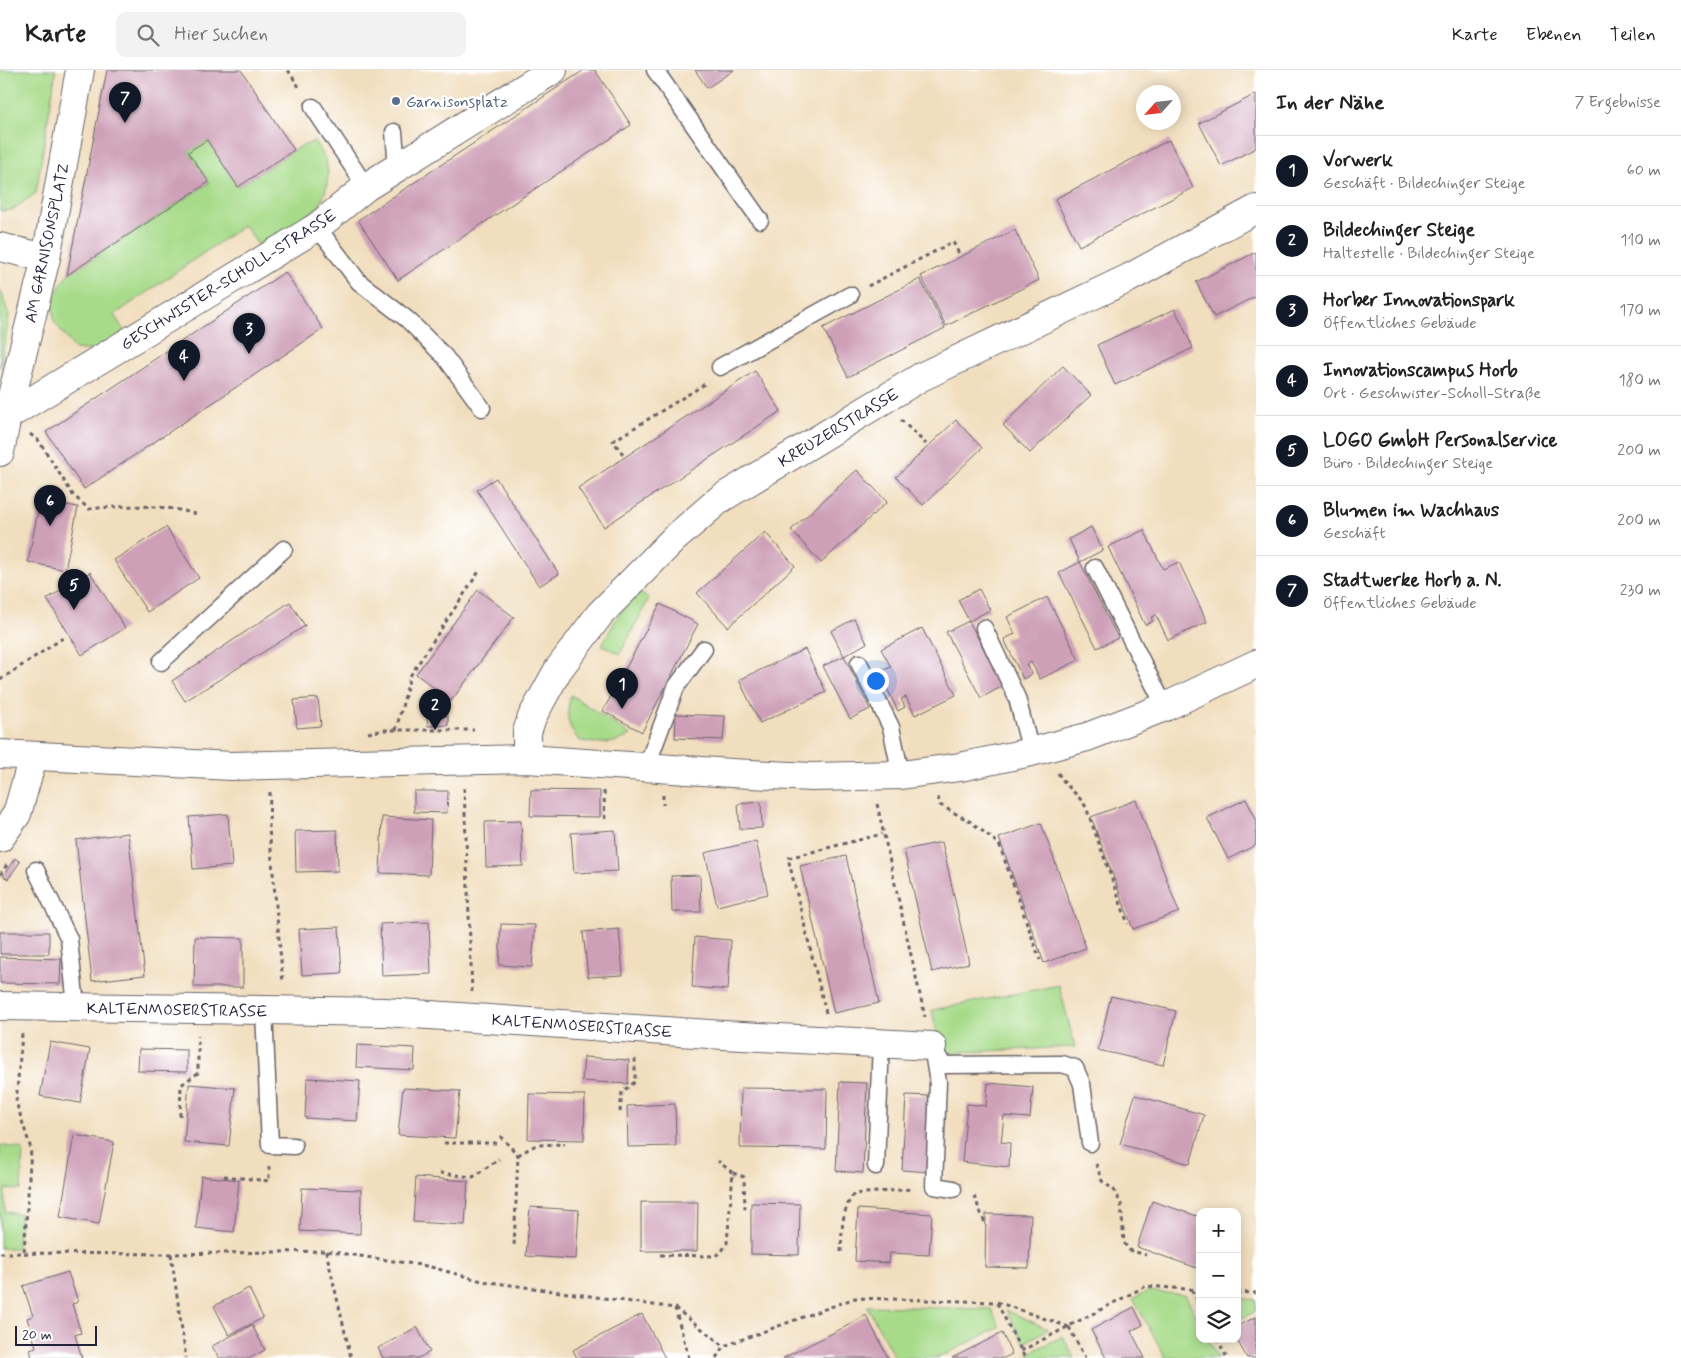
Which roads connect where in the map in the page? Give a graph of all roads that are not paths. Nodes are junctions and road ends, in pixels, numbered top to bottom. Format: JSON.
{"nodes":[{"id":1,"x":80,"y":70,"type":"edge"},
{"id":2,"x":553,"y":70,"type":"edge"},
{"id":3,"x":655,"y":70,"type":"edge"},
{"id":4,"x":313,"y":108,"type":"dead end"},
{"id":5,"x":394,"y":132,"type":"dead end"},
{"id":6,"x":397,"y":168,"type":"junction"},
{"id":7,"x":366,"y":188,"type":"junction"},
{"id":8,"x":1256,"y":209,"type":"edge"},
{"id":9,"x":760,"y":220,"type":"dead end"},
{"id":10,"x":317,"y":227,"type":"junction"},
{"id":11,"x":0,"y":247,"type":"edge"},
{"id":12,"x":46,"y":258,"type":"junction"},
{"id":13,"x":850,"y":296,"type":"road end"},
{"id":14,"x":720,"y":367,"type":"road end"},
{"id":15,"x":482,"y":408,"type":"dead end"},
{"id":16,"x":7,"y":416,"type":"junction"},
{"id":17,"x":0,"y":452,"type":"edge"},
{"id":18,"x":284,"y":549,"type":"dead end"},
{"id":19,"x":1095,"y":568,"type":"dead end"},
{"id":20,"x":984,"y":628,"type":"dead end"},
{"id":21,"x":704,"y":649,"type":"dead end"},
{"id":22,"x":161,"y":662,"type":"dead end"},
{"id":23,"x":858,"y":663,"type":"dead end"},
{"id":24,"x":1256,"y":664,"type":"edge"},
{"id":25,"x":1165,"y":707,"type":"junction"},
{"id":26,"x":1038,"y":750,"type":"junction"},
{"id":27,"x":0,"y":754,"type":"edge"},
{"id":28,"x":33,"y":757,"type":"junction"},
{"id":29,"x":527,"y":759,"type":"junction"},
{"id":30,"x":646,"y":768,"type":"junction"},
{"id":31,"x":901,"y":775,"type":"junction"},
{"id":32,"x":0,"y":838,"type":"edge"},
{"id":33,"x":36,"y":870,"type":"dead end"},
{"id":34,"x":12,"y":1005,"type":"edge"},
{"id":35,"x":76,"y":1006,"type":"junction"},
{"id":36,"x":274,"y":1011,"type":"junction"},
{"id":37,"x":881,"y":1043,"type":"junction"},
{"id":38,"x":932,"y":1046,"type":"junction"},
{"id":39,"x":1090,"y":1143,"type":"road end"},
{"id":40,"x":294,"y":1146,"type":"dead end"},
{"id":41,"x":876,"y":1166,"type":"dead end"},
{"id":42,"x":953,"y":1189,"type":"road end"}],
"edges":[{"from":1,"to":12,"type":"street","name":"AM GARNISONSPLATZ"},
{"from":2,"to":6,"type":"street","name":"GESCHWISTER-SCHOLL-STRASSE"},
{"from":3,"to":9,"type":"lane"},
{"from":4,"to":7,"type":"lane"},
{"from":5,"to":6,"type":"lane"},
{"from":6,"to":7,"type":"street","name":"GESCHWISTER-SCHOLL-STRASSE"},
{"from":7,"to":10,"type":"street","name":"GESCHWISTER-SCHOLL-STRASSE"},
{"from":8,"to":29,"type":"street","name":"KREUZERSTRASSE"},
{"from":10,"to":15,"type":"lane"},
{"from":10,"to":16,"type":"street","name":"GESCHWISTER-SCHOLL-STRASSE"},
{"from":11,"to":12,"type":"street"},
{"from":12,"to":16,"type":"street","name":"AM GARNISONSPLATZ"},
{"from":13,"to":14,"type":"lane"},
{"from":16,"to":17,"type":"street"},
{"from":18,"to":22,"type":"lane"},
{"from":19,"to":25,"type":"lane"},
{"from":20,"to":26,"type":"lane"},
{"from":21,"to":30,"type":"lane"},
{"from":23,"to":31,"type":"lane"},
{"from":24,"to":25,"type":"street"},
{"from":25,"to":26,"type":"street"},
{"from":26,"to":31,"type":"street"},
{"from":27,"to":28,"type":"street"},
{"from":28,"to":29,"type":"street"},
{"from":28,"to":32,"type":"street"},
{"from":29,"to":30,"type":"street"},
{"from":30,"to":31,"type":"street"},
{"from":33,"to":35,"type":"lane"},
{"from":34,"to":35,"type":"street","name":"KALTENMOSERSTRASSE"},
{"from":35,"to":36,"type":"street","name":"KALTENMOSERSTRASSE"},
{"from":36,"to":37,"type":"street","name":"KALTENMOSERSTRASSE"},
{"from":36,"to":40,"type":"lane"},
{"from":37,"to":38,"type":"street","name":"KALTENMOSERSTRASSE"},
{"from":37,"to":41,"type":"lane"},
{"from":38,"to":39,"type":"lane"},
{"from":38,"to":42,"type":"lane"}]}
